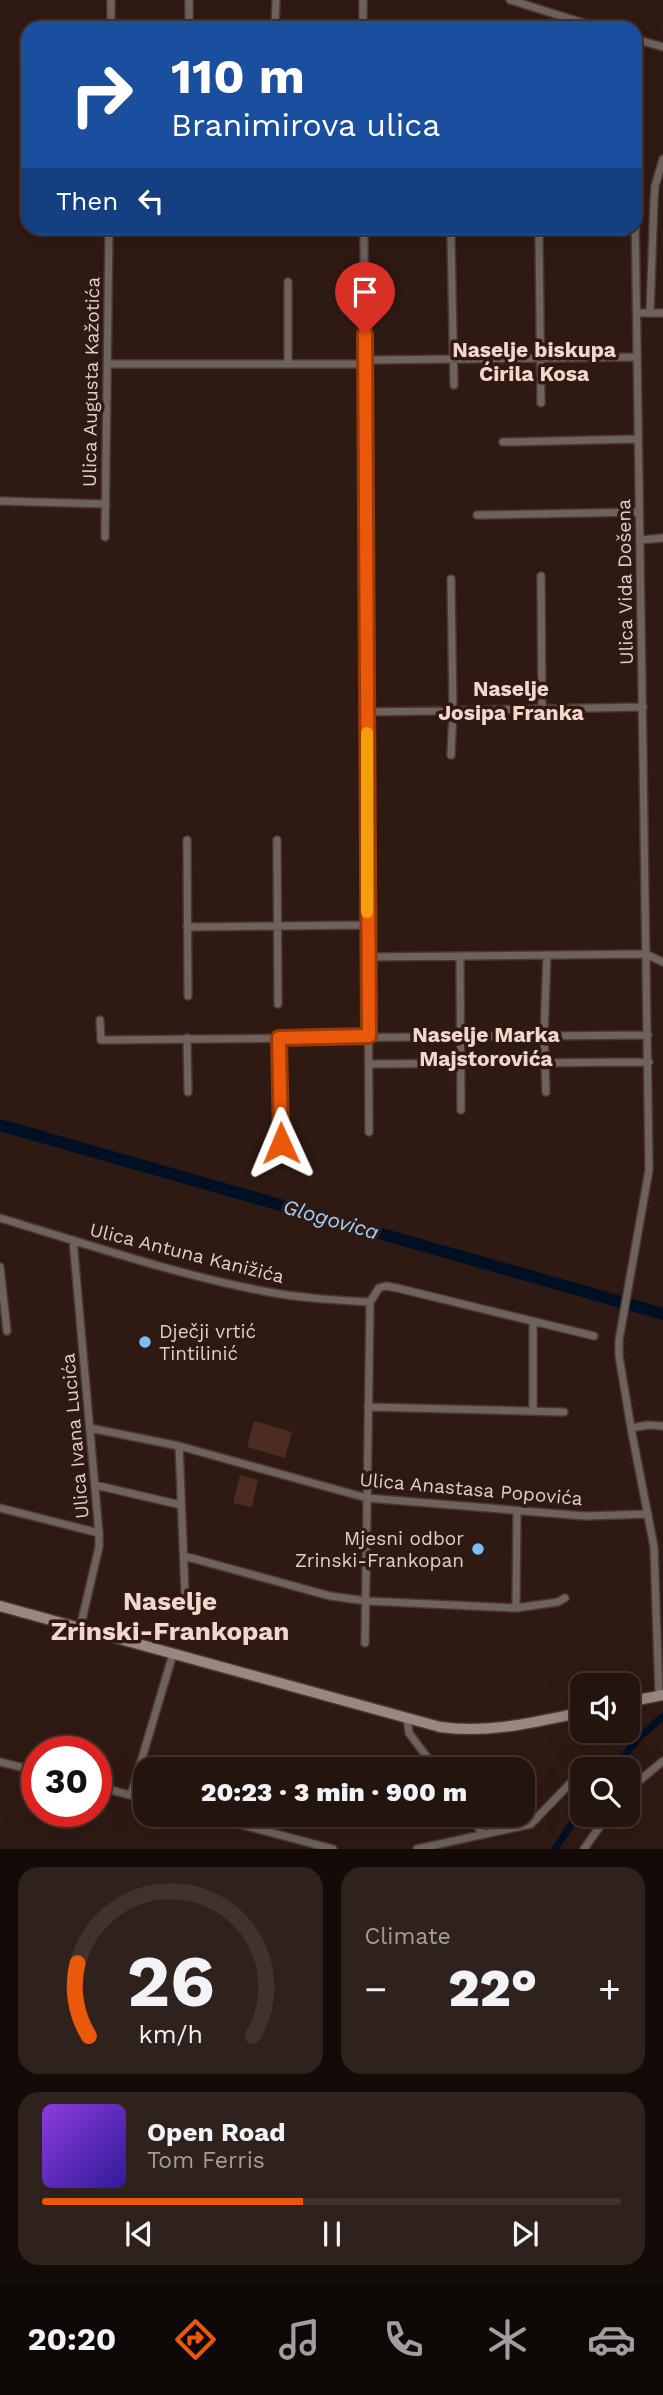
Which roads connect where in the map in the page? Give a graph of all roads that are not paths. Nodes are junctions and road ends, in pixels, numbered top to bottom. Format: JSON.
{"nodes":[{"id":1,"x":111,"y":0,"type":"edge"},
{"id":2,"x":190,"y":0,"type":"edge"},
{"id":3,"x":276,"y":0,"type":"edge"},
{"id":4,"x":363,"y":0,"type":"edge"},
{"id":5,"x":510,"y":0,"type":"edge"},
{"id":6,"x":111,"y":21,"type":"edge"},
{"id":7,"x":189,"y":21,"type":"edge"},
{"id":8,"x":275,"y":21,"type":"edge"},
{"id":9,"x":363,"y":21,"type":"edge"},
{"id":10,"x":578,"y":21,"type":"edge"},
{"id":11,"x":642,"y":41,"type":"edge"},
{"id":12,"x":663,"y":47,"type":"edge"},
{"id":13,"x":663,"y":159,"type":"edge"},
{"id":14,"x":659,"y":186,"type":"edge"},
{"id":15,"x":109,"y":235,"type":"edge"},
{"id":16,"x":364,"y":235,"type":"edge"},
{"id":17,"x":539,"y":235,"type":"dead end"},
{"id":18,"x":635,"y":235,"type":"edge"},
{"id":19,"x":451,"y":236,"type":"dead end"},
{"id":20,"x":288,"y":282,"type":"dead end"},
{"id":21,"x":636,"y":313,"type":"junction"},
{"id":22,"x":650,"y":313,"type":"junction"},
{"id":23,"x":663,"y":313,"type":"edge"},
{"id":24,"x":638,"y":357,"type":"junction"},
{"id":25,"x":541,"y":358,"type":"junction"},
{"id":26,"x":453,"y":359,"type":"junction"},
{"id":27,"x":365,"y":362,"type":"junction"},
{"id":28,"x":107,"y":364,"type":"junction"},
{"id":29,"x":288,"y":364,"type":"junction"},
{"id":30,"x":454,"y":385,"type":"dead end"},
{"id":31,"x":541,"y":403,"type":"dead end"},
{"id":32,"x":638,"y":439,"type":"junction"},
{"id":33,"x":503,"y":442,"type":"dead end"},
{"id":34,"x":0,"y":501,"type":"edge"},
{"id":35,"x":106,"y":504,"type":"junction"},
{"id":36,"x":639,"y":512,"type":"junction"},
{"id":37,"x":477,"y":515,"type":"dead end"},
{"id":38,"x":105,"y":537,"type":"dead end"},
{"id":39,"x":663,"y":538,"type":"edge"},
{"id":40,"x":640,"y":540,"type":"junction"},
{"id":41,"x":541,"y":576,"type":"dead end"},
{"id":42,"x":451,"y":579,"type":"dead end"},
{"id":43,"x":643,"y":707,"type":"junction"},
{"id":44,"x":542,"y":709,"type":"junction"},
{"id":45,"x":453,"y":711,"type":"junction"},
{"id":46,"x":367,"y":712,"type":"junction"},
{"id":47,"x":451,"y":755,"type":"dead end"},
{"id":48,"x":187,"y":839,"type":"dead end"},
{"id":49,"x":277,"y":840,"type":"dead end"},
{"id":50,"x":367,"y":925,"type":"junction"},
{"id":51,"x":278,"y":927,"type":"junction"},
{"id":52,"x":187,"y":928,"type":"junction"},
{"id":53,"x":646,"y":954,"type":"junction"},
{"id":54,"x":547,"y":955,"type":"junction"},
{"id":55,"x":460,"y":956,"type":"junction"},
{"id":56,"x":368,"y":957,"type":"junction"},
{"id":57,"x":663,"y":962,"type":"edge"},
{"id":58,"x":188,"y":996,"type":"dead end"},
{"id":59,"x":278,"y":1004,"type":"dead end"},
{"id":60,"x":100,"y":1020,"type":"dead end"},
{"id":61,"x":648,"y":1035,"type":"junction"},
{"id":62,"x":369,"y":1036,"type":"junction"},
{"id":63,"x":461,"y":1036,"type":"junction"},
{"id":64,"x":544,"y":1036,"type":"junction"},
{"id":65,"x":187,"y":1038,"type":"junction"},
{"id":66,"x":279,"y":1038,"type":"junction"},
{"id":67,"x":649,"y":1062,"type":"junction"},
{"id":68,"x":545,"y":1063,"type":"junction"},
{"id":69,"x":370,"y":1064,"type":"junction"},
{"id":70,"x":461,"y":1064,"type":"junction"},
{"id":71,"x":188,"y":1092,"type":"dead end"},
{"id":72,"x":546,"y":1092,"type":"dead end"},
{"id":73,"x":461,"y":1110,"type":"dead end"},
{"id":74,"x":369,"y":1132,"type":"dead end"},
{"id":75,"x":281,"y":1143,"type":"dead end"},
{"id":76,"x":0,"y":1218,"type":"edge"},
{"id":77,"x":73,"y":1240,"type":"junction"},
{"id":78,"x":0,"y":1267,"type":"edge"},
{"id":79,"x":370,"y":1302,"type":"junction"},
{"id":80,"x":533,"y":1321,"type":"junction"},
{"id":81,"x":7,"y":1331,"type":"dead end"},
{"id":82,"x":594,"y":1336,"type":"dead end"},
{"id":83,"x":368,"y":1407,"type":"junction"},
{"id":84,"x":533,"y":1411,"type":"junction"},
{"id":85,"x":564,"y":1412,"type":"dead end"},
{"id":86,"x":663,"y":1426,"type":"edge"},
{"id":87,"x":90,"y":1428,"type":"junction"},
{"id":88,"x":631,"y":1428,"type":"junction"},
{"id":89,"x":179,"y":1446,"type":"junction"},
{"id":90,"x":95,"y":1485,"type":"junction"},
{"id":91,"x":368,"y":1498,"type":"junction"},
{"id":92,"x":181,"y":1505,"type":"junction"},
{"id":93,"x":0,"y":1508,"type":"edge"},
{"id":94,"x":517,"y":1511,"type":"junction"},
{"id":95,"x":648,"y":1514,"type":"junction"},
{"id":96,"x":99,"y":1533,"type":"junction"},
{"id":97,"x":663,"y":1546,"type":"edge"},
{"id":98,"x":654,"y":1547,"type":"junction"},
{"id":99,"x":184,"y":1556,"type":"junction"},
{"id":100,"x":185,"y":1593,"type":"dead end"},
{"id":101,"x":565,"y":1598,"type":"dead end"},
{"id":102,"x":367,"y":1601,"type":"junction"},
{"id":103,"x":0,"y":1606,"type":"edge"},
{"id":104,"x":516,"y":1608,"type":"junction"},
{"id":105,"x":80,"y":1628,"type":"junction"},
{"id":106,"x":365,"y":1643,"type":"dead end"},
{"id":107,"x":173,"y":1654,"type":"junction"},
{"id":108,"x":661,"y":1695,"type":"edge"},
{"id":109,"x":640,"y":1699,"type":"edge"},
{"id":110,"x":570,"y":1715,"type":"edge"},
{"id":111,"x":407,"y":1717,"type":"junction"},
{"id":112,"x":427,"y":1757,"type":"edge"},
{"id":113,"x":663,"y":1761,"type":"edge"},
{"id":114,"x":0,"y":1762,"type":"edge"},
{"id":115,"x":21,"y":1767,"type":"edge"},
{"id":116,"x":640,"y":1780,"type":"edge"},
{"id":117,"x":570,"y":1783,"type":"edge"},
{"id":118,"x":112,"y":1790,"type":"edge"},
{"id":119,"x":131,"y":1795,"type":"joint"},
{"id":120,"x":250,"y":1827,"type":"edge"},
{"id":121,"x":477,"y":1827,"type":"edge"},
{"id":122,"x":600,"y":1827,"type":"edge"},
{"id":123,"x":483,"y":1835,"type":"junction"},
{"id":124,"x":333,"y":1849,"type":"edge"},
{"id":125,"x":417,"y":1849,"type":"edge"},
{"id":126,"x":584,"y":1849,"type":"edge"}],
"edges":[{"from":1,"to":6,"type":"street"},
{"from":2,"to":7,"type":"street"},
{"from":3,"to":8,"type":"street"},
{"from":4,"to":9,"type":"street"},
{"from":5,"to":10,"type":"street"},
{"from":11,"to":12,"type":"street"},
{"from":13,"to":14,"type":"street"},
{"from":14,"to":22,"type":"street"},
{"from":15,"to":28,"type":"street","name":"Ulica Augusta Kažotića"},
{"from":16,"to":27,"type":"street"},
{"from":17,"to":25,"type":"street"},
{"from":18,"to":21,"type":"street","name":"Ulica Vida Došena"},
{"from":19,"to":26,"type":"street"},
{"from":20,"to":29,"type":"street"},
{"from":21,"to":22,"type":"street"},
{"from":21,"to":24,"type":"street","name":"Ulica Vida Došena"},
{"from":22,"to":23,"type":"street"},
{"from":24,"to":25,"type":"street"},
{"from":24,"to":32,"type":"street","name":"Ulica Vida Došena"},
{"from":25,"to":26,"type":"street"},
{"from":25,"to":31,"type":"street"},
{"from":26,"to":27,"type":"street"},
{"from":26,"to":30,"type":"street"},
{"from":27,"to":29,"type":"street"},
{"from":27,"to":46,"type":"street"},
{"from":28,"to":29,"type":"street"},
{"from":28,"to":35,"type":"street","name":"Ulica Augusta Kažotića"},
{"from":32,"to":33,"type":"street"},
{"from":32,"to":36,"type":"street","name":"Ulica Vida Došena"},
{"from":34,"to":35,"type":"street"},
{"from":35,"to":38,"type":"street","name":"Ulica Augusta Kažotića"},
{"from":36,"to":37,"type":"street"},
{"from":36,"to":40,"type":"street","name":"Ulica Vida Došena"},
{"from":39,"to":40,"type":"street"},
{"from":40,"to":43,"type":"street","name":"Ulica Vida Došena"},
{"from":41,"to":44,"type":"street"},
{"from":42,"to":45,"type":"street"},
{"from":43,"to":44,"type":"street"},
{"from":43,"to":53,"type":"street","name":"Ulica Vida Došena"},
{"from":44,"to":45,"type":"street"},
{"from":45,"to":46,"type":"street"},
{"from":45,"to":47,"type":"street"},
{"from":46,"to":50,"type":"street"},
{"from":48,"to":52,"type":"street"},
{"from":49,"to":51,"type":"street"},
{"from":50,"to":51,"type":"street"},
{"from":50,"to":56,"type":"street"},
{"from":51,"to":52,"type":"street"},
{"from":51,"to":59,"type":"street"},
{"from":52,"to":58,"type":"street"},
{"from":53,"to":54,"type":"street"},
{"from":53,"to":57,"type":"street"},
{"from":53,"to":61,"type":"street","name":"Ulica Vida Došena"},
{"from":54,"to":55,"type":"street"},
{"from":54,"to":64,"type":"street"},
{"from":55,"to":56,"type":"street"},
{"from":55,"to":63,"type":"street"},
{"from":56,"to":62,"type":"street"},
{"from":60,"to":65,"type":"street"},
{"from":61,"to":64,"type":"street"},
{"from":61,"to":67,"type":"street","name":"Ulica Vida Došena"},
{"from":62,"to":63,"type":"street"},
{"from":62,"to":66,"type":"street"},
{"from":62,"to":69,"type":"street"},
{"from":63,"to":64,"type":"street"},
{"from":63,"to":70,"type":"street"},
{"from":64,"to":68,"type":"street"},
{"from":65,"to":66,"type":"street"},
{"from":65,"to":71,"type":"street"},
{"from":66,"to":75,"type":"street"},
{"from":67,"to":68,"type":"street"},
{"from":67,"to":88,"type":"street","name":"Ulica Vida Došena"},
{"from":68,"to":70,"type":"street"},
{"from":68,"to":72,"type":"street"},
{"from":69,"to":70,"type":"street"},
{"from":69,"to":74,"type":"street"},
{"from":70,"to":73,"type":"street"},
{"from":76,"to":77,"type":"street","name":"Ulica Antuna Kanižića"},
{"from":77,"to":79,"type":"street","name":"Ulica Antuna Kanižića"},
{"from":77,"to":87,"type":"street","name":"Ulica Ivana Lucića"},
{"from":78,"to":81,"type":"street"},
{"from":79,"to":80,"type":"street"},
{"from":79,"to":83,"type":"street"},
{"from":80,"to":82,"type":"street"},
{"from":80,"to":84,"type":"street"},
{"from":83,"to":84,"type":"street"},
{"from":83,"to":91,"type":"street"},
{"from":84,"to":85,"type":"street"},
{"from":86,"to":88,"type":"street"},
{"from":87,"to":89,"type":"street","name":"Ulica Anastasa Popovića"},
{"from":87,"to":90,"type":"street","name":"Ulica Ivana Lucića"},
{"from":88,"to":95,"type":"street","name":"Ulica Vida Došena"},
{"from":89,"to":91,"type":"street","name":"Ulica Anastasa Popovića"},
{"from":89,"to":92,"type":"street"},
{"from":90,"to":92,"type":"street"},
{"from":90,"to":96,"type":"street","name":"Ulica Ivana Lucića"},
{"from":91,"to":94,"type":"street","name":"Ulica Anastasa Popovića"},
{"from":91,"to":102,"type":"street"},
{"from":92,"to":99,"type":"street"},
{"from":93,"to":96,"type":"street"},
{"from":94,"to":95,"type":"street","name":"Ulica Anastasa Popovića"},
{"from":94,"to":104,"type":"street"},
{"from":95,"to":98,"type":"street","name":"Ulica Vida Došena"},
{"from":96,"to":105,"type":"street","name":"Ulica Ivana Lucića"},
{"from":97,"to":98,"type":"street"},
{"from":98,"to":108,"type":"street","name":"Ulica Vida Došena"},
{"from":99,"to":100,"type":"street"},
{"from":99,"to":102,"type":"street"},
{"from":101,"to":104,"type":"street"},
{"from":102,"to":104,"type":"street"},
{"from":102,"to":106,"type":"street"},
{"from":103,"to":105,"type":"main road"},
{"from":105,"to":107,"type":"main road"},
{"from":107,"to":111,"type":"main road"},
{"from":107,"to":119,"type":"street"},
{"from":108,"to":109,"type":"main road"},
{"from":110,"to":111,"type":"main road"},
{"from":111,"to":112,"type":"street"},
{"from":113,"to":116,"type":"street"},
{"from":114,"to":115,"type":"street"},
{"from":117,"to":123,"type":"street"},
{"from":118,"to":119,"type":"street"},
{"from":120,"to":124,"type":"street"},
{"from":121,"to":123,"type":"street"},
{"from":122,"to":126,"type":"street"},
{"from":123,"to":125,"type":"street"}]}
